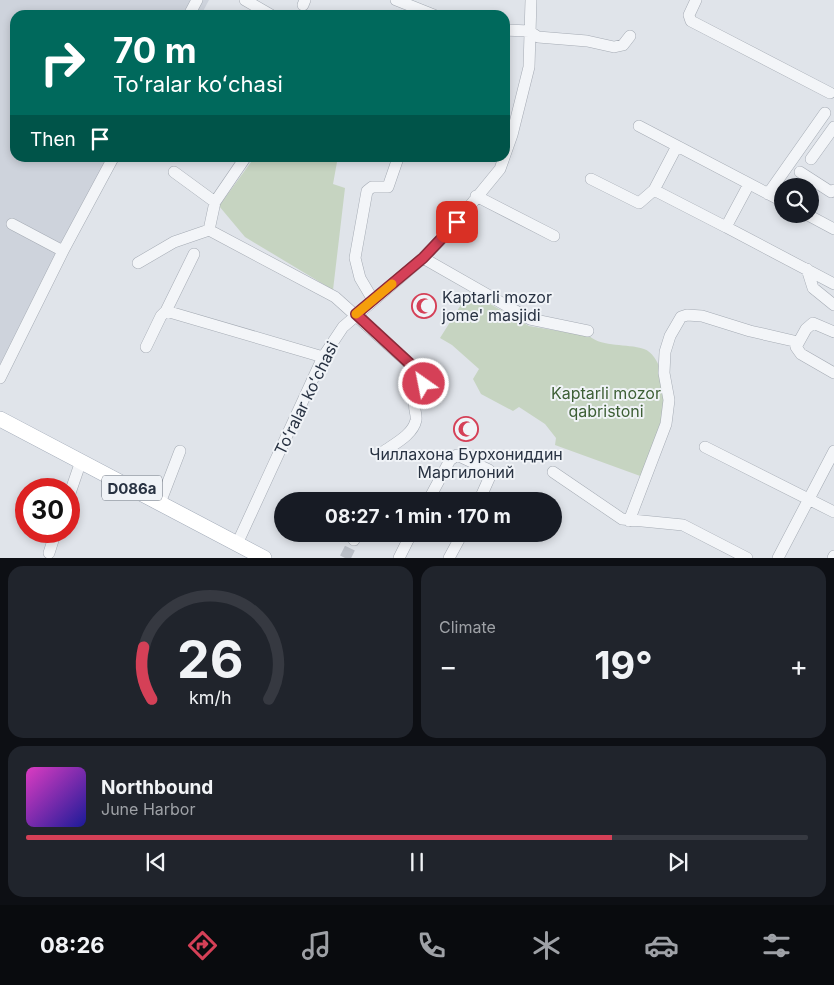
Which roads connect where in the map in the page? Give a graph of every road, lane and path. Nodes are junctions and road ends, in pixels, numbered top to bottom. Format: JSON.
{"nodes":[{"id":1,"x":245,"y":0,"type":"edge"},
{"id":2,"x":396,"y":0,"type":"edge"},
{"id":3,"x":531,"y":0,"type":"edge"},
{"id":4,"x":696,"y":0,"type":"edge"},
{"id":5,"x":262,"y":10,"type":"edge"},
{"id":6,"x":421,"y":10,"type":"edge"},
{"id":7,"x":510,"y":30,"type":"edge"},
{"id":8,"x":529,"y":31,"type":"junction"},
{"id":9,"x":630,"y":36,"type":"dead end"},
{"id":10,"x":830,"y":92,"type":"dead end"},
{"id":11,"x":825,"y":113,"type":"dead end"},
{"id":12,"x":639,"y":126,"type":"dead end"},
{"id":13,"x":834,"y":127,"type":"edge"},
{"id":14,"x":510,"y":139,"type":"edge"},
{"id":15,"x":677,"y":146,"type":"junction"},
{"id":16,"x":811,"y":159,"type":"dead end"},
{"id":17,"x":111,"y":162,"type":"edge"},
{"id":18,"x":243,"y":162,"type":"edge"},
{"id":19,"x":397,"y":162,"type":"edge"},
{"id":20,"x":503,"y":162,"type":"edge"},
{"id":21,"x":174,"y":172,"type":"dead end"},
{"id":22,"x":800,"y":172,"type":"dead end"},
{"id":23,"x":591,"y":179,"type":"dead end"},
{"id":24,"x":748,"y":184,"type":"junction"},
{"id":25,"x":654,"y":190,"type":"junction"},
{"id":26,"x":834,"y":190,"type":"edge"},
{"id":27,"x":768,"y":194,"type":"junction"},
{"id":28,"x":476,"y":196,"type":"junction"},
{"id":29,"x":774,"y":197,"type":"edge"},
{"id":30,"x":215,"y":202,"type":"junction"},
{"id":31,"x":819,"y":221,"type":"edge"},
{"id":32,"x":12,"y":224,"type":"dead end"},
{"id":33,"x":726,"y":227,"type":"junction"},
{"id":34,"x":834,"y":229,"type":"edge"},
{"id":35,"x":209,"y":230,"type":"junction"},
{"id":36,"x":554,"y":236,"type":"dead end"},
{"id":37,"x":62,"y":251,"type":"junction"},
{"id":38,"x":194,"y":254,"type":"dead end"},
{"id":39,"x":423,"y":258,"type":"junction"},
{"id":40,"x":138,"y":263,"type":"dead end"},
{"id":41,"x":807,"y":270,"type":"junction"},
{"id":42,"x":834,"y":284,"type":"edge"},
{"id":43,"x":372,"y":300,"type":"junction"},
{"id":44,"x":834,"y":305,"type":"edge"},
{"id":45,"x":166,"y":310,"type":"junction"},
{"id":46,"x":356,"y":314,"type":"junction"},
{"id":47,"x":588,"y":331,"type":"dead end"},
{"id":48,"x":834,"y":332,"type":"edge"},
{"id":49,"x":798,"y":342,"type":"junction"},
{"id":50,"x":146,"y":347,"type":"dead end"},
{"id":51,"x":5,"y":355,"type":"edge"},
{"id":52,"x":323,"y":357,"type":"junction"},
{"id":53,"x":834,"y":373,"type":"edge"},
{"id":54,"x":0,"y":378,"type":"edge"},
{"id":55,"x":0,"y":419,"type":"edge"},
{"id":56,"x":705,"y":447,"type":"dead end"},
{"id":57,"x":180,"y":451,"type":"dead end"},
{"id":58,"x":834,"y":451,"type":"edge"},
{"id":59,"x":383,"y":452,"type":"dead end"},
{"id":60,"x":81,"y":461,"type":"junction"},
{"id":61,"x":553,"y":472,"type":"dead end"},
{"id":62,"x":75,"y":478,"type":"edge"},
{"id":63,"x":433,"y":492,"type":"edge"},
{"id":64,"x":483,"y":492,"type":"edge"},
{"id":65,"x":808,"y":497,"type":"junction"},
{"id":66,"x":160,"y":503,"type":"junction"},
{"id":67,"x":834,"y":512,"type":"edge"},
{"id":68,"x":628,"y":521,"type":"junction"},
{"id":69,"x":407,"y":542,"type":"edge"},
{"id":70,"x":458,"y":542,"type":"edge"},
{"id":71,"x":52,"y":543,"type":"edge"},
{"id":72,"x":234,"y":551,"type":"edge"},
{"id":73,"x":48,"y":553,"type":"dead end"},
{"id":74,"x":264,"y":558,"type":"edge"},
{"id":75,"x":399,"y":558,"type":"edge"},
{"id":76,"x":450,"y":558,"type":"edge"},
{"id":77,"x":747,"y":558,"type":"edge"},
{"id":78,"x":778,"y":558,"type":"edge"}],
"edges":[{"from":1,"to":5,"type":"street"},
{"from":2,"to":6,"type":"street"},
{"from":3,"to":8,"type":"street","name":"Toʻralar koʻchasi"},
{"from":4,"to":10,"type":"street"},
{"from":7,"to":8,"type":"street"},
{"from":8,"to":9,"type":"street"},
{"from":8,"to":14,"type":"street","name":"Toʻralar koʻchasi"},
{"from":11,"to":27,"type":"street"},
{"from":12,"to":15,"type":"street"},
{"from":13,"to":16,"type":"street"},
{"from":15,"to":24,"type":"street"},
{"from":15,"to":25,"type":"street"},
{"from":17,"to":37,"type":"street"},
{"from":18,"to":30,"type":"street"},
{"from":19,"to":43,"type":"street"},
{"from":20,"to":28,"type":"street","name":"Toʻralar koʻchasi"},
{"from":21,"to":30,"type":"street"},
{"from":22,"to":26,"type":"street"},
{"from":23,"to":25,"type":"street"},
{"from":24,"to":27,"type":"street"},
{"from":24,"to":33,"type":"street"},
{"from":25,"to":33,"type":"street"},
{"from":27,"to":29,"type":"street"},
{"from":28,"to":36,"type":"street"},
{"from":28,"to":39,"type":"street","name":"Toʻralar koʻchasi"},
{"from":30,"to":35,"type":"street"},
{"from":31,"to":34,"type":"street"},
{"from":32,"to":37,"type":"street"},
{"from":33,"to":41,"type":"street"},
{"from":35,"to":40,"type":"street"},
{"from":35,"to":46,"type":"street"},
{"from":37,"to":51,"type":"street"},
{"from":38,"to":45,"type":"street"},
{"from":39,"to":43,"type":"street","name":"Toʻralar koʻchasi"},
{"from":39,"to":47,"type":"street"},
{"from":41,"to":42,"type":"street"},
{"from":41,"to":44,"type":"street"},
{"from":43,"to":46,"type":"street","name":"Toʻralar koʻchasi"},
{"from":45,"to":50,"type":"street"},
{"from":45,"to":52,"type":"street"},
{"from":46,"to":52,"type":"street","name":"Toʻralar koʻchasi"},
{"from":46,"to":59,"type":"street"},
{"from":48,"to":49,"type":"street"},
{"from":49,"to":53,"type":"street"},
{"from":49,"to":68,"type":"street"},
{"from":51,"to":54,"type":"street"},
{"from":52,"to":72,"type":"street","name":"Toʻralar koʻchasi"},
{"from":55,"to":60,"type":"main road","number":"D086a"},
{"from":56,"to":65,"type":"street"},
{"from":57,"to":66,"type":"street"},
{"from":58,"to":65,"type":"street"},
{"from":60,"to":62,"type":"street"},
{"from":60,"to":66,"type":"main road","number":"D086a"},
{"from":61,"to":68,"type":"street"},
{"from":63,"to":64,"type":"street"},
{"from":65,"to":67,"type":"street"},
{"from":65,"to":78,"type":"street"},
{"from":66,"to":72,"type":"main road","number":"D086a"},
{"from":68,"to":77,"type":"street"},
{"from":69,"to":75,"type":"street"},
{"from":70,"to":76,"type":"street"},
{"from":71,"to":73,"type":"street"},
{"from":72,"to":74,"type":"main road","number":"D086a"}]}
